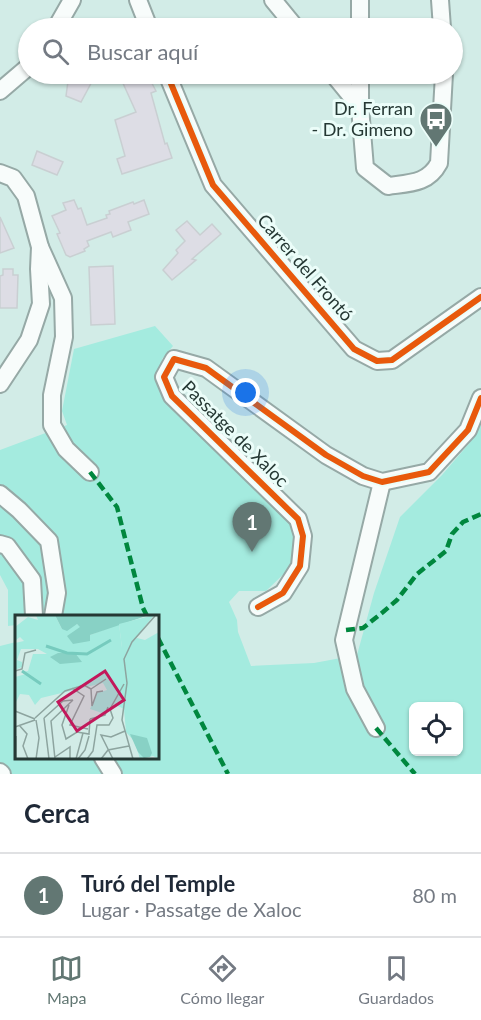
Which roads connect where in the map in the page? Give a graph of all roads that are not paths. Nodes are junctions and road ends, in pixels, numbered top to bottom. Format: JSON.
{"nodes":[{"id":1,"x":72,"y":0,"type":"edge"},
{"id":2,"x":138,"y":0,"type":"edge"},
{"id":3,"x":273,"y":0,"type":"edge"},
{"id":4,"x":360,"y":0,"type":"edge"},
{"id":5,"x":440,"y":0,"type":"edge"},
{"id":6,"x":62,"y":18,"type":"edge"},
{"id":7,"x":145,"y":18,"type":"edge"},
{"id":8,"x":288,"y":18,"type":"edge"},
{"id":9,"x":360,"y":18,"type":"edge"},
{"id":10,"x":441,"y":18,"type":"edge"},
{"id":11,"x":18,"y":76,"type":"edge"},
{"id":12,"x":171,"y":84,"type":"edge"},
{"id":13,"x":341,"y":84,"type":"edge"},
{"id":14,"x":360,"y":84,"type":"edge"},
{"id":15,"x":443,"y":84,"type":"edge"},
{"id":16,"x":0,"y":91,"type":"edge"},
{"id":17,"x":360,"y":107,"type":"junction"},
{"id":18,"x":0,"y":173,"type":"edge"},
{"id":19,"x":40,"y":246,"type":"junction"},
{"id":20,"x":481,"y":297,"type":"edge"},
{"id":21,"x":0,"y":384,"type":"edge"},
{"id":22,"x":481,"y":398,"type":"edge"},
{"id":23,"x":90,"y":472,"type":"dead end"},
{"id":24,"x":382,"y":482,"type":"junction"},
{"id":25,"x":0,"y":494,"type":"edge"},
{"id":26,"x":0,"y":544,"type":"edge"},
{"id":27,"x":258,"y":607,"type":"dead end"},
{"id":28,"x":34,"y":615,"type":"edge"},
{"id":29,"x":53,"y":615,"type":"edge"},
{"id":30,"x":376,"y":728,"type":"dead end"},
{"id":31,"x":104,"y":759,"type":"edge"},
{"id":32,"x":113,"y":774,"type":"edge"}],
"edges":[{"from":1,"to":6,"type":"street"},
{"from":2,"to":7,"type":"street"},
{"from":3,"to":8,"type":"street"},
{"from":4,"to":9,"type":"street"},
{"from":5,"to":10,"type":"street"},
{"from":11,"to":16,"type":"street"},
{"from":12,"to":20,"type":"street","name":"Carrer del Frontó"},
{"from":13,"to":17,"type":"street"},
{"from":14,"to":17,"type":"street"},
{"from":15,"to":17,"type":"street"},
{"from":18,"to":19,"type":"street"},
{"from":19,"to":21,"type":"street"},
{"from":19,"to":23,"type":"street"},
{"from":22,"to":24,"type":"street"},
{"from":24,"to":27,"type":"street","name":"Passatge de Xaloc"},
{"from":24,"to":30,"type":"street"},
{"from":25,"to":29,"type":"street"},
{"from":26,"to":28,"type":"street"},
{"from":31,"to":32,"type":"street"}]}
